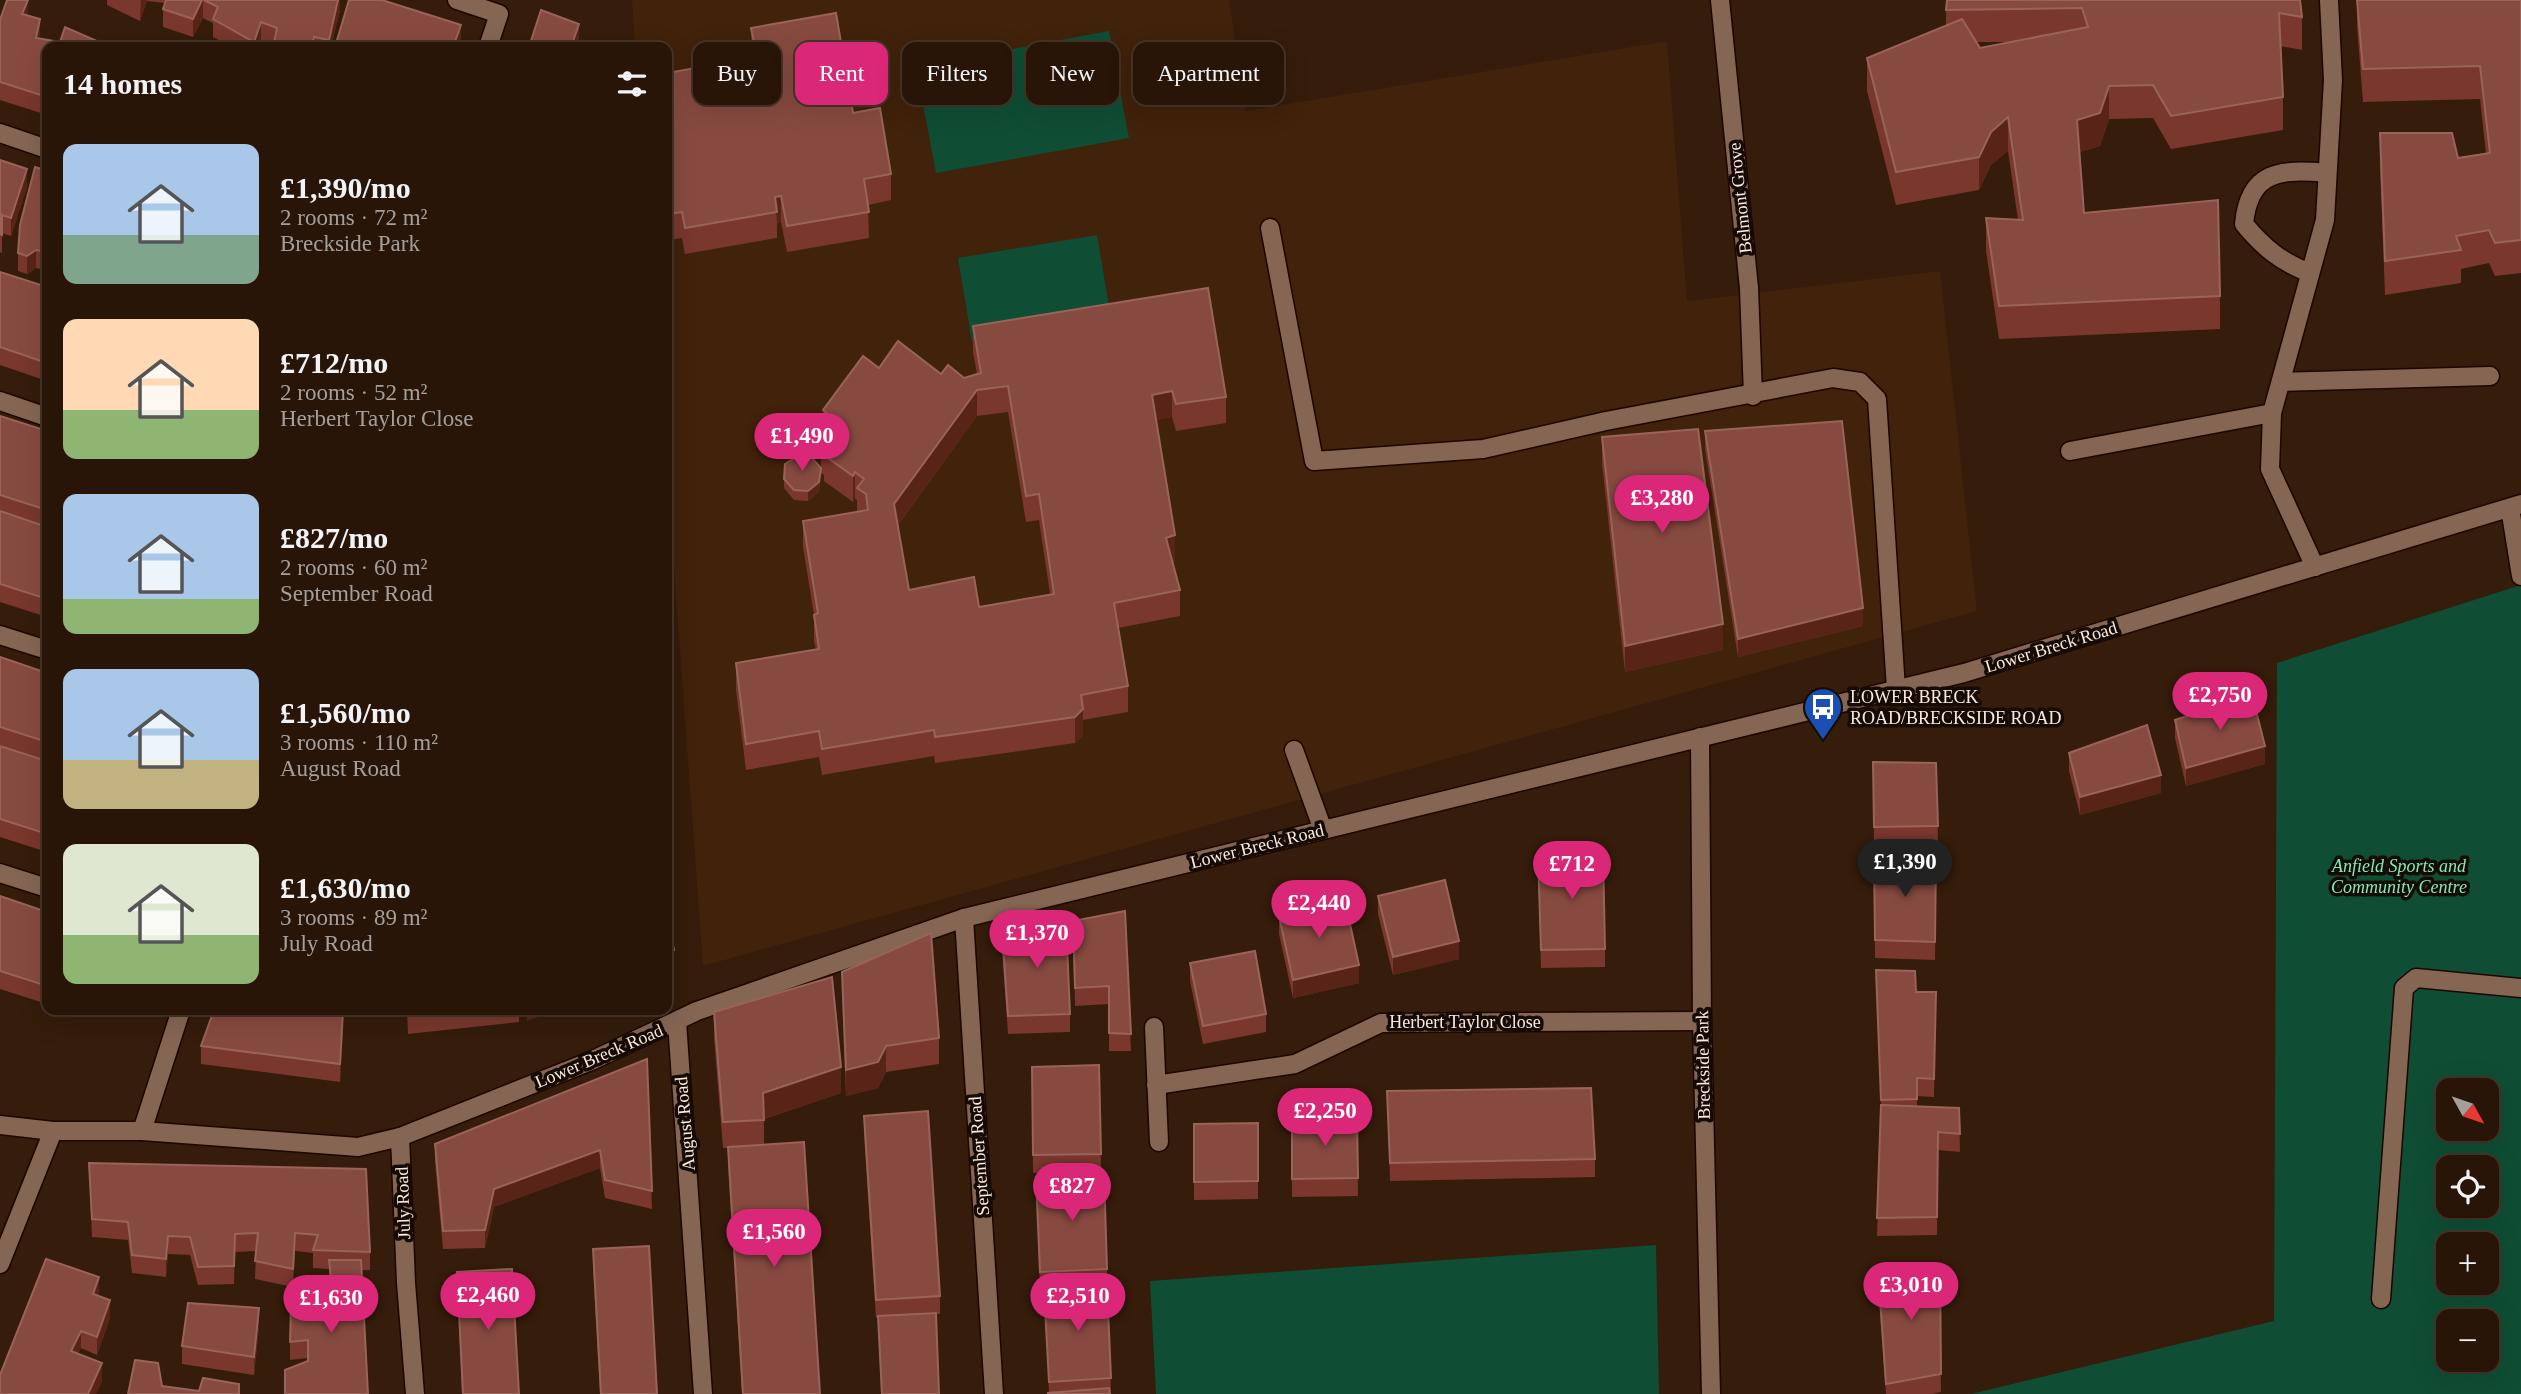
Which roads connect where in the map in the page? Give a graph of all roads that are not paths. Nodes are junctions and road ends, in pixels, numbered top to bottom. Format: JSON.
{"nodes":[{"id":1,"x":457,"y":0,"type":"edge"},
{"id":2,"x":1720,"y":0,"type":"edge"},
{"id":3,"x":2329,"y":0,"type":"edge"},
{"id":4,"x":490,"y":42,"type":"edge"},
{"id":5,"x":0,"y":133,"type":"edge"},
{"id":6,"x":42,"y":147,"type":"edge"},
{"id":7,"x":2328,"y":173,"type":"junction"},
{"id":8,"x":1270,"y":228,"type":"dead end"},
{"id":9,"x":2310,"y":274,"type":"junction"},
{"id":10,"x":2490,"y":376,"type":"dead end"},
{"id":11,"x":2281,"y":382,"type":"junction"},
{"id":12,"x":1753,"y":396,"type":"junction"},
{"id":13,"x":0,"y":401,"type":"edge"},
{"id":14,"x":2272,"y":413,"type":"junction"},
{"id":15,"x":42,"y":415,"type":"edge"},
{"id":16,"x":2070,"y":452,"type":"dead end"},
{"id":17,"x":2515,"y":506,"type":"edge"},
{"id":18,"x":2315,"y":567,"type":"junction"},
{"id":19,"x":2521,"y":576,"type":"edge"},
{"id":20,"x":0,"y":635,"type":"edge"},
{"id":21,"x":42,"y":648,"type":"edge"},
{"id":22,"x":1896,"y":690,"type":"junction"},
{"id":23,"x":1700,"y":737,"type":"junction"},
{"id":24,"x":1294,"y":750,"type":"dead end"},
{"id":25,"x":1323,"y":830,"type":"junction"},
{"id":26,"x":0,"y":873,"type":"edge"},
{"id":27,"x":42,"y":886,"type":"edge"},
{"id":28,"x":964,"y":918,"type":"junction"},
{"id":29,"x":2521,"y":988,"type":"edge"},
{"id":30,"x":179,"y":1015,"type":"edge"},
{"id":31,"x":1702,"y":1021,"type":"junction"},
{"id":32,"x":677,"y":1022,"type":"junction"},
{"id":33,"x":1154,"y":1027,"type":"dead end"},
{"id":34,"x":1156,"y":1085,"type":"junction"},
{"id":35,"x":0,"y":1125,"type":"edge"},
{"id":36,"x":53,"y":1131,"type":"junction"},
{"id":37,"x":142,"y":1131,"type":"junction"},
{"id":38,"x":400,"y":1137,"type":"junction"},
{"id":39,"x":1158,"y":1142,"type":"dead end"},
{"id":40,"x":0,"y":1264,"type":"edge"},
{"id":41,"x":2381,"y":1300,"type":"dead end"},
{"id":42,"x":415,"y":1394,"type":"edge"},
{"id":43,"x":702,"y":1394,"type":"edge"},
{"id":44,"x":994,"y":1394,"type":"edge"},
{"id":45,"x":1711,"y":1394,"type":"edge"}],
"edges":[{"from":1,"to":4,"type":"street"},
{"from":2,"to":12,"type":"street","name":"Belmont Grove"},
{"from":3,"to":7,"type":"street"},
{"from":5,"to":6,"type":"street"},
{"from":7,"to":9,"type":"street"},
{"from":7,"to":9,"type":"street"},
{"from":8,"to":12,"type":"street"},
{"from":9,"to":11,"type":"street"},
{"from":10,"to":11,"type":"street"},
{"from":11,"to":14,"type":"street"},
{"from":12,"to":22,"type":"street"},
{"from":13,"to":15,"type":"street"},
{"from":14,"to":16,"type":"street"},
{"from":14,"to":18,"type":"street"},
{"from":17,"to":18,"type":"street","name":"Lower Breck Road"},
{"from":17,"to":19,"type":"street"},
{"from":18,"to":22,"type":"street","name":"Lower Breck Road"},
{"from":20,"to":21,"type":"street"},
{"from":22,"to":23,"type":"street","name":"Lower Breck Road"},
{"from":23,"to":25,"type":"street","name":"Lower Breck Road"},
{"from":23,"to":31,"type":"street","name":"Breckside Park"},
{"from":24,"to":25,"type":"street"},
{"from":25,"to":28,"type":"street","name":"Lower Breck Road"},
{"from":26,"to":27,"type":"street"},
{"from":28,"to":32,"type":"street","name":"Lower Breck Road"},
{"from":28,"to":44,"type":"street","name":"September Road"},
{"from":29,"to":41,"type":"street"},
{"from":30,"to":37,"type":"street"},
{"from":31,"to":34,"type":"street","name":"Herbert Taylor Close"},
{"from":31,"to":45,"type":"street","name":"Breckside Park"},
{"from":32,"to":38,"type":"street","name":"Lower Breck Road"},
{"from":32,"to":43,"type":"street","name":"August Road"},
{"from":33,"to":34,"type":"street"},
{"from":34,"to":39,"type":"street"},
{"from":35,"to":36,"type":"street","name":"Lower Breck Road"},
{"from":36,"to":37,"type":"street","name":"Lower Breck Road"},
{"from":36,"to":40,"type":"street"},
{"from":37,"to":38,"type":"street","name":"Lower Breck Road"},
{"from":38,"to":42,"type":"street","name":"July Road"}]}
